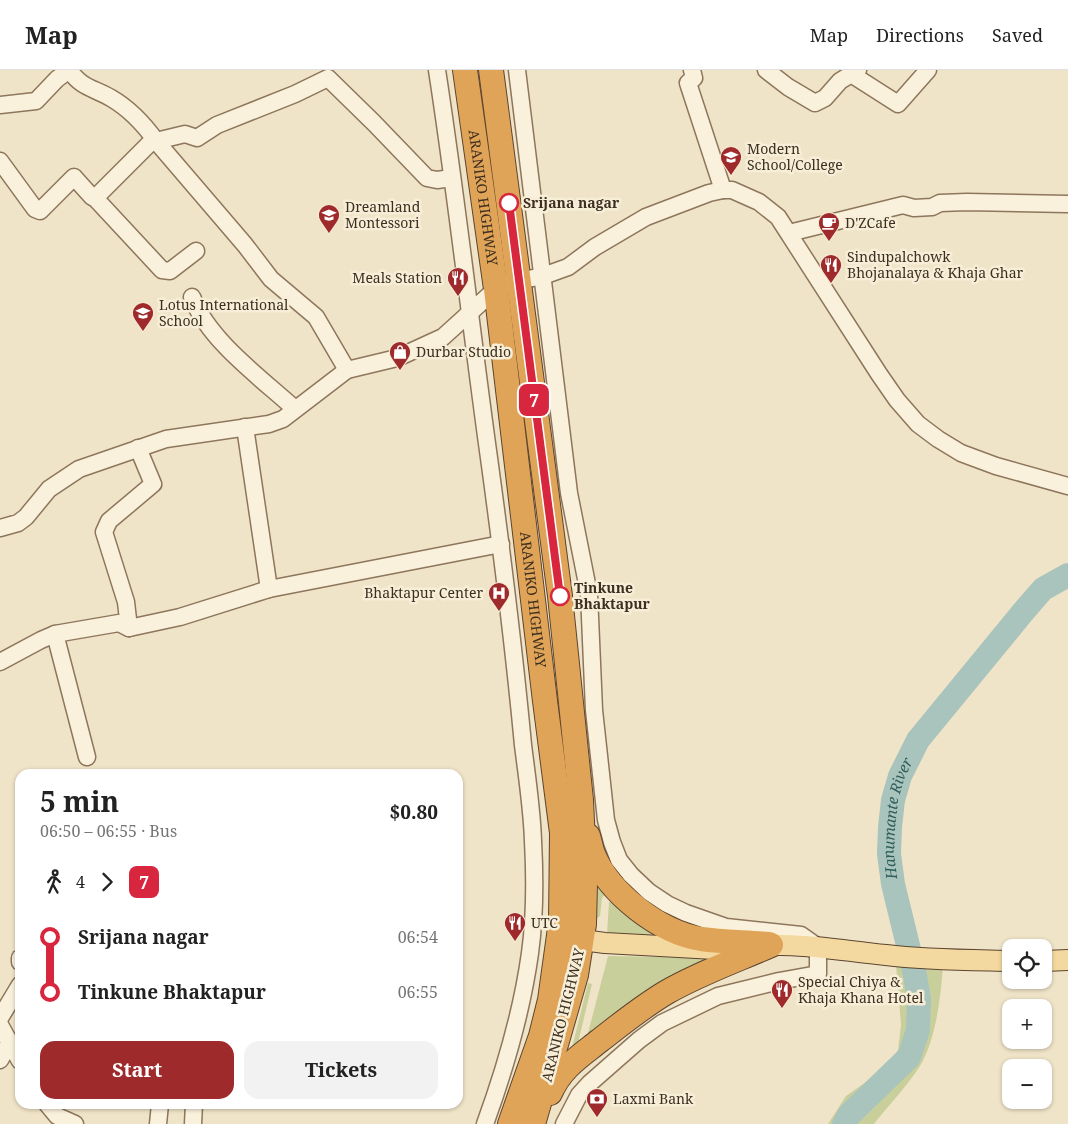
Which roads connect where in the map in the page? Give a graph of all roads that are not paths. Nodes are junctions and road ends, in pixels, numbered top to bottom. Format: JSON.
{"nodes":[{"id":1,"x":69,"y":70,"type":"edge"},
{"id":2,"x":437,"y":70,"type":"edge"},
{"id":3,"x":458,"y":70,"type":"edge"},
{"id":4,"x":465,"y":70,"type":"edge"},
{"id":5,"x":491,"y":70,"type":"edge"},
{"id":6,"x":517,"y":70,"type":"edge"},
{"id":7,"x":692,"y":70,"type":"edge"},
{"id":8,"x":766,"y":70,"type":"edge"},
{"id":9,"x":928,"y":70,"type":"edge"},
{"id":10,"x":855,"y":72,"type":"edge"},
{"id":11,"x":0,"y":105,"type":"edge"},
{"id":12,"x":473,"y":127,"type":"junction"},
{"id":13,"x":156,"y":141,"type":"junction"},
{"id":14,"x":0,"y":161,"type":"edge"},
{"id":15,"x":452,"y":178,"type":"junction"},
{"id":16,"x":723,"y":190,"type":"junction"},
{"id":17,"x":95,"y":198,"type":"junction"},
{"id":18,"x":1068,"y":204,"type":"edge"},
{"id":19,"x":789,"y":234,"type":"junction"},
{"id":20,"x":196,"y":251,"type":"dead end"},
{"id":21,"x":543,"y":276,"type":"junction"},
{"id":22,"x":518,"y":281,"type":"junction"},
{"id":23,"x":496,"y":289,"type":"junction"},
{"id":24,"x":192,"y":297,"type":"dead end"},
{"id":25,"x":469,"y":313,"type":"junction"},
{"id":26,"x":347,"y":370,"type":"junction"},
{"id":27,"x":295,"y":409,"type":"junction"},
{"id":28,"x":245,"y":427,"type":"junction"},
{"id":29,"x":138,"y":448,"type":"junction"},
{"id":30,"x":1068,"y":486,"type":"edge"},
{"id":31,"x":0,"y":528,"type":"edge"},
{"id":32,"x":501,"y":544,"type":"junction"},
{"id":33,"x":269,"y":589,"type":"junction"},
{"id":34,"x":129,"y":628,"type":"junction"},
{"id":35,"x":55,"y":634,"type":"junction"},
{"id":36,"x":0,"y":662,"type":"edge"},
{"id":37,"x":87,"y":757,"type":"dead end"},
{"id":38,"x":581,"y":800,"type":"junction"},
{"id":39,"x":571,"y":938,"type":"junction"},
{"id":40,"x":771,"y":944,"type":"junction"},
{"id":41,"x":818,"y":947,"type":"junction"},
{"id":42,"x":1068,"y":960,"type":"edge"},
{"id":43,"x":1002,"y":961,"type":"edge"},
{"id":44,"x":1052,"y":961,"type":"edge"},
{"id":45,"x":15,"y":993,"type":"edge"},
{"id":46,"x":0,"y":1018,"type":"edge"},
{"id":47,"x":0,"y":1025,"type":"edge"},
{"id":48,"x":10,"y":1042,"type":"junction"},
{"id":49,"x":15,"y":1052,"type":"edge"},
{"id":50,"x":0,"y":1060,"type":"edge"},
{"id":51,"x":51,"y":1109,"type":"edge"},
{"id":52,"x":160,"y":1109,"type":"edge"},
{"id":53,"x":194,"y":1109,"type":"edge"},
{"id":54,"x":75,"y":1124,"type":"edge"},
{"id":55,"x":158,"y":1124,"type":"edge"},
{"id":56,"x":193,"y":1124,"type":"edge"},
{"id":57,"x":485,"y":1124,"type":"edge"},
{"id":58,"x":510,"y":1124,"type":"edge"},
{"id":59,"x":535,"y":1124,"type":"edge"},
{"id":60,"x":564,"y":1124,"type":"edge"}],
"edges":[{"from":1,"to":11,"type":"street"},
{"from":1,"to":13,"type":"street"},
{"from":2,"to":15,"type":"street"},
{"from":3,"to":12,"type":"street"},
{"from":4,"to":12,"type":"highway","name":"ARANIKO HIGHWAY"},
{"from":5,"to":22,"type":"highway","name":"ARANIKO HIGHWAY"},
{"from":6,"to":21,"type":"street"},
{"from":7,"to":16,"type":"street"},
{"from":8,"to":10,"type":"street"},
{"from":9,"to":10,"type":"street"},
{"from":12,"to":23,"type":"highway","name":"ARANIKO HIGHWAY"},
{"from":13,"to":15,"type":"street"},
{"from":13,"to":17,"type":"street"},
{"from":13,"to":26,"type":"street"},
{"from":14,"to":17,"type":"street"},
{"from":15,"to":25,"type":"street"},
{"from":16,"to":19,"type":"street"},
{"from":16,"to":21,"type":"street"},
{"from":17,"to":20,"type":"street"},
{"from":18,"to":19,"type":"street"},
{"from":19,"to":30,"type":"street"},
{"from":21,"to":22,"type":"street"},
{"from":21,"to":41,"type":"street"},
{"from":22,"to":23,"type":"street"},
{"from":22,"to":38,"type":"highway","name":"ARANIKO HIGHWAY"},
{"from":23,"to":25,"type":"street"},
{"from":23,"to":39,"type":"highway","name":"ARANIKO HIGHWAY"},
{"from":24,"to":27,"type":"street"},
{"from":25,"to":26,"type":"street"},
{"from":25,"to":32,"type":"street"},
{"from":26,"to":27,"type":"street"},
{"from":27,"to":28,"type":"street"},
{"from":28,"to":29,"type":"street"},
{"from":28,"to":33,"type":"street"},
{"from":29,"to":31,"type":"street"},
{"from":29,"to":34,"type":"street"},
{"from":32,"to":33,"type":"street"},
{"from":32,"to":57,"type":"street"},
{"from":33,"to":34,"type":"street"},
{"from":34,"to":35,"type":"street"},
{"from":35,"to":36,"type":"street"},
{"from":35,"to":37,"type":"street"},
{"from":38,"to":39,"type":"highway","name":"ARANIKO HIGHWAY"},
{"from":38,"to":40,"type":"highway"},
{"from":39,"to":40,"type":"main road"},
{"from":39,"to":58,"type":"highway","name":"ARANIKO HIGHWAY"},
{"from":39,"to":59,"type":"highway","name":"ARANIKO HIGHWAY"},
{"from":40,"to":41,"type":"main road"},
{"from":40,"to":59,"type":"highway"},
{"from":41,"to":43,"type":"main road"},
{"from":41,"to":60,"type":"street"},
{"from":42,"to":44,"type":"main road"},
{"from":45,"to":46,"type":"street"},
{"from":47,"to":48,"type":"street"},
{"from":48,"to":49,"type":"street"},
{"from":48,"to":50,"type":"street"},
{"from":51,"to":54,"type":"street"},
{"from":52,"to":55,"type":"street"},
{"from":53,"to":56,"type":"street"}]}
